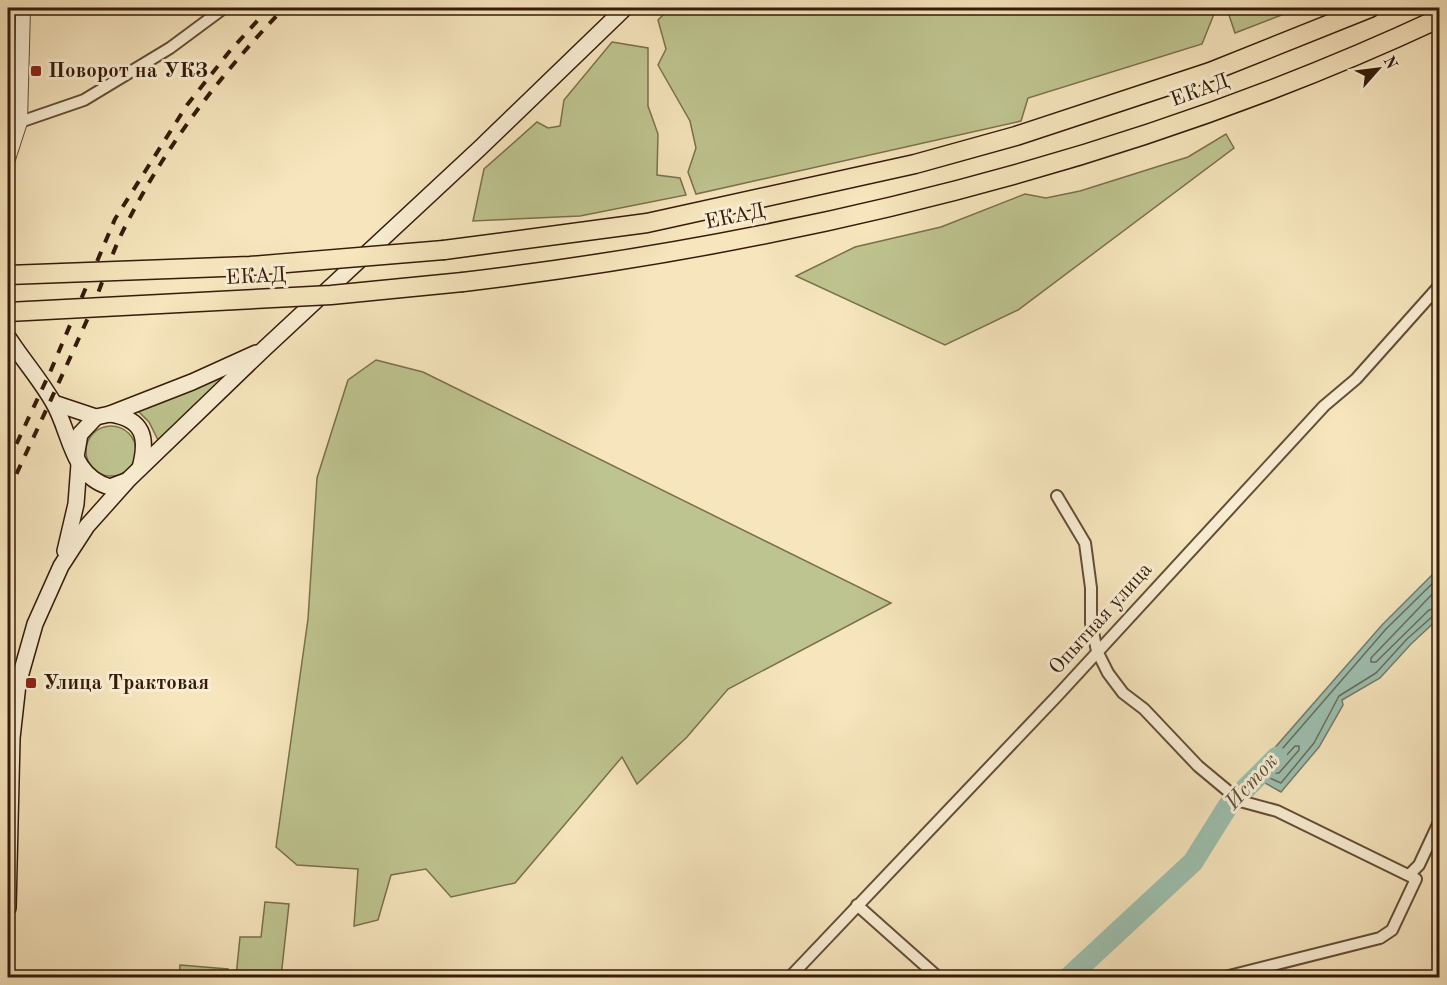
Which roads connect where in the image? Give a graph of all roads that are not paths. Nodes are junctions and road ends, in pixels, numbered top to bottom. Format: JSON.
{"nodes":[{"id":1,"x":23,"y":8,"type":"edge"},
{"id":2,"x":224,"y":8,"type":"edge"},
{"id":3,"x":625,"y":8,"type":"edge"},
{"id":4,"x":1370,"y":8,"type":"edge"},
{"id":5,"x":1440,"y":18,"type":"edge"},
{"id":6,"x":20,"y":123,"type":"junction"},
{"id":7,"x":8,"y":159,"type":"edge"},
{"id":8,"x":8,"y":275,"type":"edge"},
{"id":9,"x":1440,"y":285,"type":"edge"},
{"id":10,"x":8,"y":312,"type":"edge"},
{"id":11,"x":8,"y":337,"type":"edge"},
{"id":12,"x":264,"y":349,"type":"junction"},
{"id":13,"x":54,"y":403,"type":"junction"},
{"id":14,"x":103,"y":415,"type":"junction"},
{"id":15,"x":78,"y":460,"type":"junction"},
{"id":16,"x":134,"y":474,"type":"junction"},
{"id":17,"x":1056,"y":496,"type":"dead end"},
{"id":18,"x":62,"y":566,"type":"junction"},
{"id":19,"x":1097,"y":651,"type":"junction"},
{"id":20,"x":1440,"y":820,"type":"edge"},
{"id":21,"x":1413,"y":877,"type":"junction"},
{"id":22,"x":857,"y":905,"type":"junction"},
{"id":23,"x":8,"y":908,"type":"edge"},
{"id":24,"x":789,"y":978,"type":"edge"},
{"id":25,"x":939,"y":978,"type":"edge"},
{"id":26,"x":1221,"y":978,"type":"edge"}],
"edges":[{"from":1,"to":6,"type":"street"},
{"from":2,"to":6,"type":"street"},
{"from":3,"to":12,"type":"main road"},
{"from":4,"to":8,"type":"highway","name":"ЕКАД","bridge":true},
{"from":5,"to":10,"type":"highway","name":"ЕКАД","bridge":true},
{"from":6,"to":7,"type":"street"},
{"from":9,"to":19,"type":"street","name":"Опытная улица"},
{"from":11,"to":13,"type":"main road"},
{"from":12,"to":14,"type":"main road"},
{"from":12,"to":16,"type":"main road"},
{"from":13,"to":14,"type":"main road"},
{"from":13,"to":15,"type":"main road"},
{"from":14,"to":15,"type":"main road"},
{"from":14,"to":16,"type":"main road"},
{"from":15,"to":16,"type":"main road"},
{"from":15,"to":18,"type":"main road"},
{"from":16,"to":18,"type":"main road"},
{"from":17,"to":19,"type":"street"},
{"from":18,"to":23,"type":"main road"},
{"from":19,"to":21,"type":"street"},
{"from":19,"to":22,"type":"street","name":"Опытная улица"},
{"from":20,"to":21,"type":"street"},
{"from":21,"to":26,"type":"street"},
{"from":22,"to":24,"type":"street","name":"Опытная улица"},
{"from":22,"to":25,"type":"street"}]}
